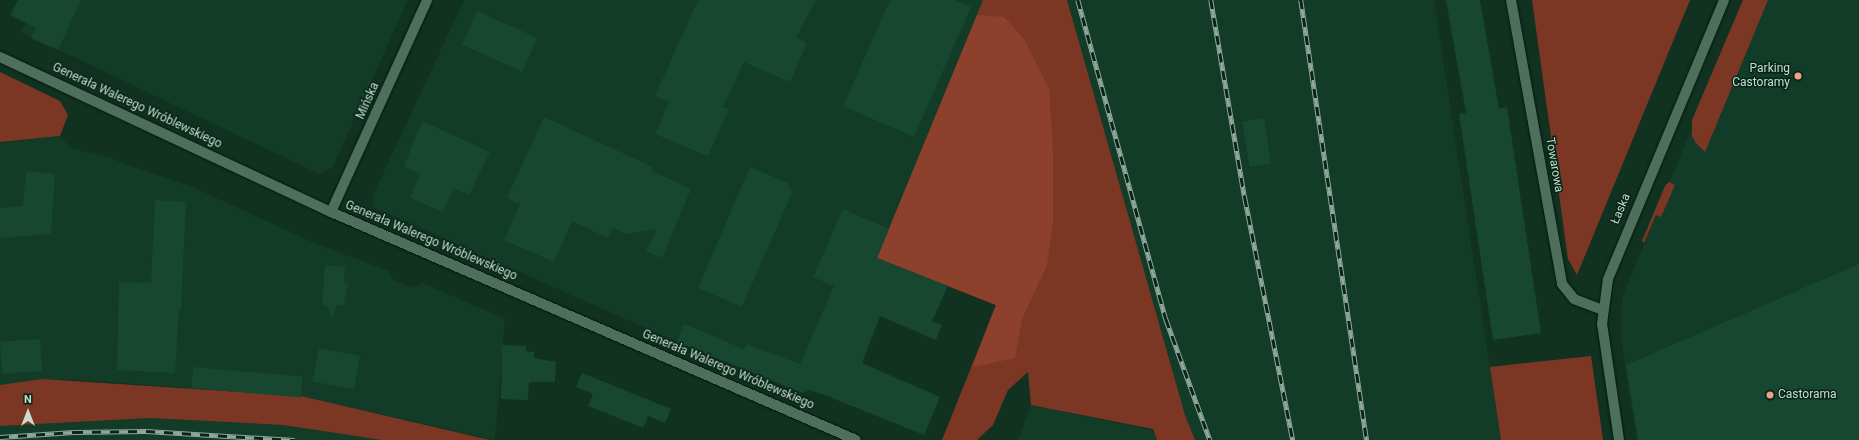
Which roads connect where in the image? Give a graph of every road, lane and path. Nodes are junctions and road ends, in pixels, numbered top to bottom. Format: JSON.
{"nodes":[{"id":1,"x":427,"y":0,"type":"edge"},
{"id":2,"x":1511,"y":0,"type":"edge"},
{"id":3,"x":1724,"y":0,"type":"edge"},
{"id":4,"x":0,"y":57,"type":"edge"},
{"id":5,"x":331,"y":212,"type":"junction"},
{"id":6,"x":1603,"y":310,"type":"junction"},
{"id":7,"x":856,"y":440,"type":"edge"},
{"id":8,"x":1619,"y":440,"type":"edge"}],
"edges":[{"from":1,"to":5,"type":"street","name":"Mińska"},
{"from":2,"to":6,"type":"street","name":"Towarowa"},
{"from":3,"to":6,"type":"street","name":"Łaska"},
{"from":4,"to":5,"type":"street","name":"Generała Walerego Wróblewskiego"},
{"from":5,"to":7,"type":"street","name":"Generała Walerego Wróblewskiego"},
{"from":6,"to":8,"type":"street","name":"Łaska"}]}
